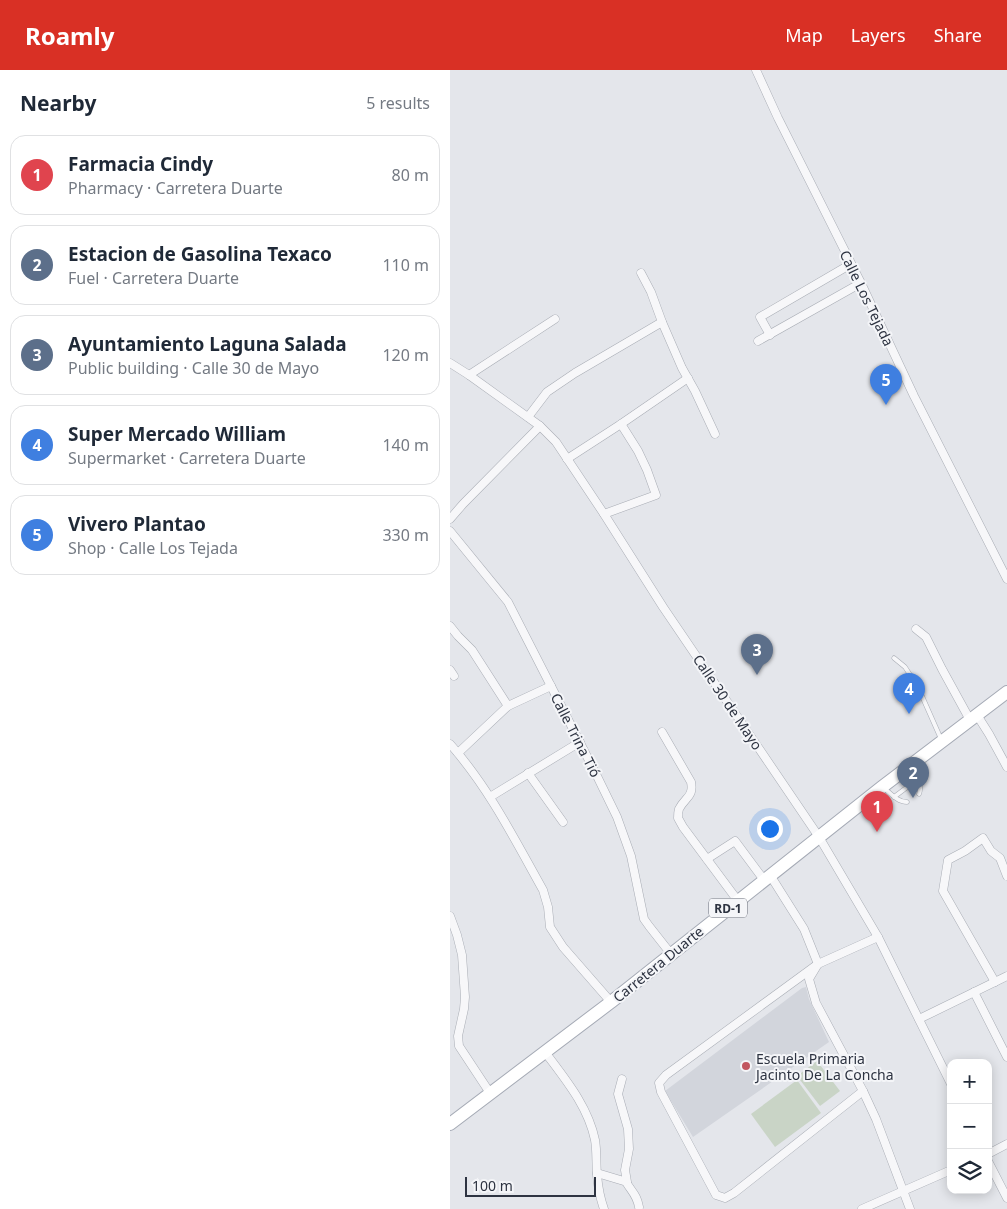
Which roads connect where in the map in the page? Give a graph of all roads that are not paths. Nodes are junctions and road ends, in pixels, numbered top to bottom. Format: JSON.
{"nodes":[{"id":1,"x":756,"y":70,"type":"edge"},
{"id":2,"x":851,"y":264,"type":"junction"},
{"id":3,"x":642,"y":273,"type":"dead end"},
{"id":4,"x":861,"y":283,"type":"junction"},
{"id":5,"x":556,"y":319,"type":"dead end"},
{"id":6,"x":662,"y":322,"type":"junction"},
{"id":7,"x":770,"y":335,"type":"junction"},
{"id":8,"x":758,"y":342,"type":"dead end"},
{"id":9,"x":450,"y":363,"type":"edge"},
{"id":10,"x":469,"y":375,"type":"junction"},
{"id":11,"x":688,"y":378,"type":"junction"},
{"id":12,"x":528,"y":417,"type":"junction"},
{"id":13,"x":621,"y":424,"type":"junction"},
{"id":14,"x":540,"y":426,"type":"junction"},
{"id":15,"x":715,"y":434,"type":"dead end"},
{"id":16,"x":567,"y":459,"type":"junction"},
{"id":17,"x":604,"y":514,"type":"junction"},
{"id":18,"x":450,"y":519,"type":"edge"},
{"id":19,"x":450,"y":531,"type":"edge"},
{"id":20,"x":1007,"y":579,"type":"edge"},
{"id":21,"x":450,"y":626,"type":"edge"},
{"id":22,"x":916,"y":629,"type":"dead end"},
{"id":23,"x":894,"y":658,"type":"dead end"},
{"id":24,"x":551,"y":686,"type":"junction"},
{"id":25,"x":1007,"y":692,"type":"edge"},
{"id":26,"x":508,"y":706,"type":"junction"},
{"id":27,"x":974,"y":717,"type":"junction"},
{"id":28,"x":662,"y":732,"type":"dead end"},
{"id":29,"x":580,"y":742,"type":"junction"},
{"id":30,"x":942,"y":742,"type":"junction"},
{"id":31,"x":450,"y":744,"type":"edge"},
{"id":32,"x":458,"y":753,"type":"junction"},
{"id":33,"x":911,"y":765,"type":"junction"},
{"id":34,"x":1007,"y":767,"type":"edge"},
{"id":35,"x":528,"y":774,"type":"junction"},
{"id":36,"x":918,"y":779,"type":"junction"},
{"id":37,"x":882,"y":787,"type":"junction"},
{"id":38,"x":919,"y":794,"type":"dead end"},
{"id":39,"x":490,"y":797,"type":"junction"},
{"id":40,"x":894,"y":797,"type":"junction"},
{"id":41,"x":907,"y":802,"type":"dead end"},
{"id":42,"x":563,"y":822,"type":"dead end"},
{"id":43,"x":820,"y":836,"type":"junction"},
{"id":44,"x":707,"y":859,"type":"junction"},
{"id":45,"x":1007,"y":876,"type":"edge"},
{"id":46,"x":767,"y":878,"type":"junction"},
{"id":47,"x":738,"y":901,"type":"junction"},
{"id":48,"x":450,"y":916,"type":"edge"},
{"id":49,"x":878,"y":937,"type":"junction"},
{"id":50,"x":671,"y":954,"type":"junction"},
{"id":51,"x":818,"y":964,"type":"junction"},
{"id":52,"x":1007,"y":976,"type":"edge"},
{"id":53,"x":995,"y":982,"type":"junction"},
{"id":54,"x":974,"y":992,"type":"junction"},
{"id":55,"x":610,"y":1002,"type":"junction"},
{"id":56,"x":919,"y":1019,"type":"junction"},
{"id":57,"x":545,"y":1052,"type":"junction"},
{"id":58,"x":1007,"y":1057,"type":"edge"},
{"id":59,"x":947,"y":1076,"type":"edge"},
{"id":60,"x":622,"y":1079,"type":"dead end"},
{"id":61,"x":863,"y":1091,"type":"junction"},
{"id":62,"x":490,"y":1094,"type":"junction"},
{"id":63,"x":450,"y":1124,"type":"edge"},
{"id":64,"x":1007,"y":1144,"type":"edge"},
{"id":65,"x":992,"y":1152,"type":"edge"},
{"id":66,"x":992,"y":1169,"type":"edge"},
{"id":67,"x":947,"y":1172,"type":"edge"},
{"id":68,"x":597,"y":1173,"type":"junction"},
{"id":69,"x":626,"y":1182,"type":"junction"},
{"id":70,"x":903,"y":1190,"type":"junction"},
{"id":71,"x":1007,"y":1198,"type":"edge"},
{"id":72,"x":639,"y":1207,"type":"dead end"},
{"id":73,"x":604,"y":1209,"type":"edge"},
{"id":74,"x":862,"y":1209,"type":"edge"},
{"id":75,"x":910,"y":1209,"type":"edge"}],
"edges":[{"from":1,"to":2,"type":"street","name":"Calle Los Tejada"},
{"from":2,"to":4,"type":"street","name":"Calle Los Tejada"},
{"from":2,"to":7,"type":"street"},
{"from":3,"to":6,"type":"street"},
{"from":4,"to":7,"type":"street"},
{"from":4,"to":20,"type":"street","name":"Calle Los Tejada"},
{"from":5,"to":10,"type":"street"},
{"from":6,"to":11,"type":"street"},
{"from":6,"to":12,"type":"street"},
{"from":7,"to":8,"type":"street"},
{"from":9,"to":10,"type":"street","name":"Calle 30 de Mayo"},
{"from":10,"to":12,"type":"street","name":"Calle 30 de Mayo"},
{"from":11,"to":13,"type":"street"},
{"from":11,"to":15,"type":"street"},
{"from":12,"to":14,"type":"street","name":"Calle 30 de Mayo"},
{"from":13,"to":16,"type":"street"},
{"from":13,"to":17,"type":"street"},
{"from":14,"to":16,"type":"street","name":"Calle 30 de Mayo"},
{"from":14,"to":18,"type":"street"},
{"from":16,"to":17,"type":"street","name":"Calle 30 de Mayo"},
{"from":17,"to":43,"type":"street","name":"Calle 30 de Mayo"},
{"from":19,"to":24,"type":"street","name":"Calle Trina Tió"},
{"from":21,"to":26,"type":"street"},
{"from":22,"to":27,"type":"street"},
{"from":23,"to":30,"type":"lane"},
{"from":24,"to":26,"type":"street"},
{"from":24,"to":29,"type":"street","name":"Calle Trina Tió"},
{"from":25,"to":27,"type":"main road","name":"Carretera Duarte","number":"RD-1"},
{"from":26,"to":32,"type":"street"},
{"from":27,"to":30,"type":"main road","name":"Carretera Duarte","number":"RD-1"},
{"from":27,"to":34,"type":"street"},
{"from":28,"to":44,"type":"street"},
{"from":29,"to":35,"type":"street"},
{"from":29,"to":50,"type":"street","name":"Calle Trina Tió"},
{"from":30,"to":33,"type":"main road","name":"Carretera Duarte","number":"RD-1"},
{"from":31,"to":32,"type":"street"},
{"from":32,"to":39,"type":"street"},
{"from":33,"to":36,"type":"lane"},
{"from":33,"to":37,"type":"main road","name":"Carretera Duarte","number":"RD-1"},
{"from":35,"to":39,"type":"street"},
{"from":35,"to":42,"type":"street"},
{"from":36,"to":38,"type":"lane"},
{"from":36,"to":40,"type":"lane"},
{"from":37,"to":40,"type":"lane"},
{"from":37,"to":43,"type":"main road","name":"Carretera Duarte","number":"RD-1"},
{"from":39,"to":55,"type":"street"},
{"from":40,"to":41,"type":"lane"},
{"from":43,"to":46,"type":"main road","name":"Carretera Duarte","number":"RD-1"},
{"from":43,"to":49,"type":"street","name":"Calle 30 de Mayo"},
{"from":44,"to":46,"type":"street"},
{"from":44,"to":47,"type":"street"},
{"from":45,"to":53,"type":"street"},
{"from":46,"to":47,"type":"main road","name":"Carretera Duarte","number":"RD-1"},
{"from":46,"to":51,"type":"street"},
{"from":47,"to":50,"type":"main road","name":"Carretera Duarte","number":"RD-1"},
{"from":48,"to":62,"type":"street"},
{"from":49,"to":51,"type":"street"},
{"from":49,"to":56,"type":"street","name":"Calle 30 de Mayo"},
{"from":50,"to":55,"type":"main road","name":"Carretera Duarte","number":"RD-1"},
{"from":51,"to":61,"type":"street"},
{"from":51,"to":61,"type":"street"},
{"from":52,"to":53,"type":"street"},
{"from":53,"to":54,"type":"street"},
{"from":54,"to":56,"type":"street"},
{"from":54,"to":58,"type":"street"},
{"from":55,"to":57,"type":"main road","name":"Carretera Duarte","number":"RD-1"},
{"from":56,"to":59,"type":"street","name":"Calle 30 de Mayo"},
{"from":57,"to":62,"type":"main road","name":"Carretera Duarte","number":"RD-1"},
{"from":57,"to":68,"type":"street"},
{"from":60,"to":69,"type":"street"},
{"from":61,"to":70,"type":"street"},
{"from":62,"to":63,"type":"main road","name":"Carretera Duarte","number":"RD-1"},
{"from":64,"to":65,"type":"street"},
{"from":66,"to":71,"type":"street"},
{"from":67,"to":70,"type":"street"},
{"from":68,"to":69,"type":"street"},
{"from":68,"to":73,"type":"street"},
{"from":69,"to":72,"type":"street"},
{"from":70,"to":74,"type":"street"},
{"from":70,"to":75,"type":"street"}]}
